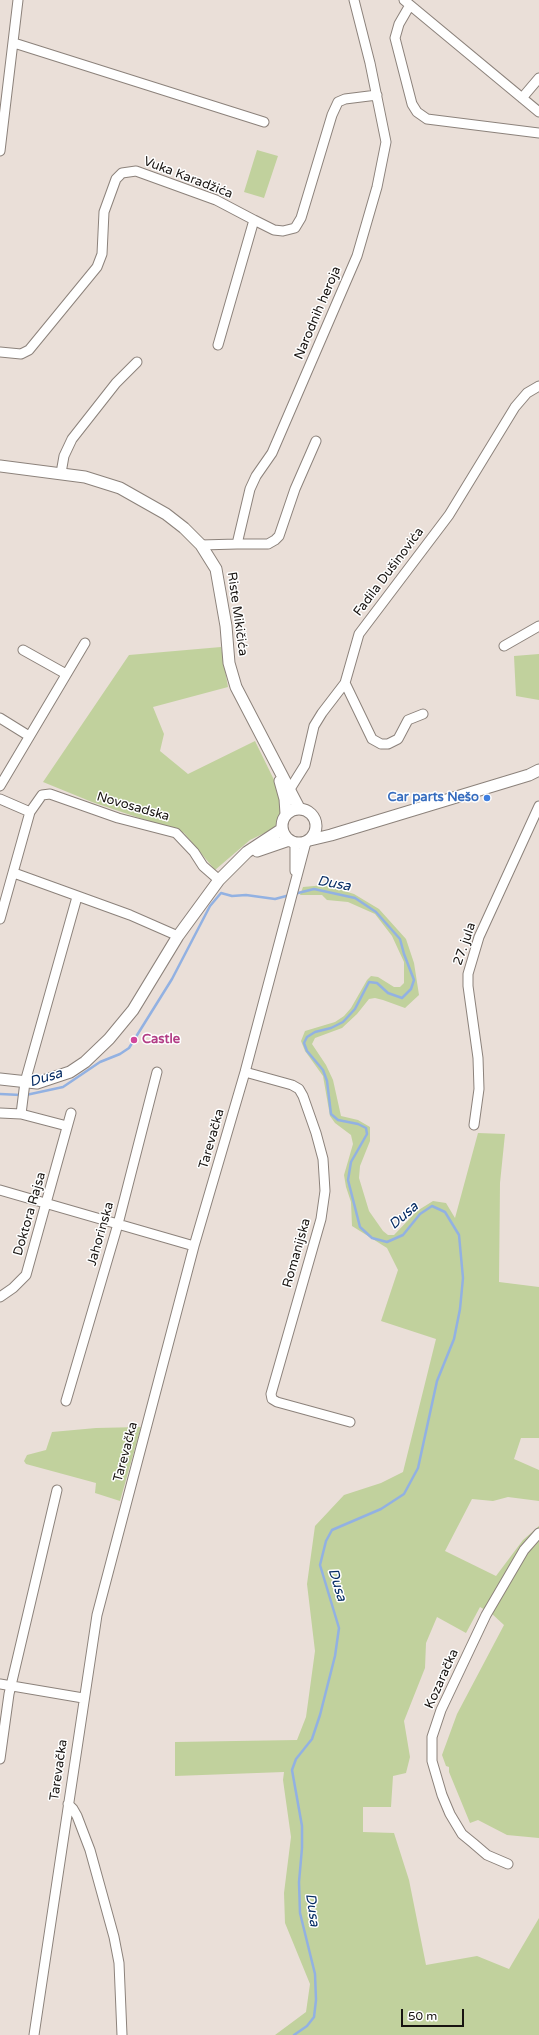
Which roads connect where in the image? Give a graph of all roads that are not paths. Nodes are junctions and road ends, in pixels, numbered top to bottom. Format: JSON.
{"nodes":[{"id":1,"x":18,"y":0,"type":"edge"},
{"id":2,"x":354,"y":0,"type":"edge"},
{"id":3,"x":407,"y":2,"type":"edge"},
{"id":4,"x":14,"y":43,"type":"junction"},
{"id":5,"x":539,"y":78,"type":"edge"},
{"id":6,"x":377,"y":95,"type":"junction"},
{"id":7,"x":522,"y":98,"type":"junction"},
{"id":8,"x":539,"y":112,"type":"edge"},
{"id":9,"x":264,"y":122,"type":"dead end"},
{"id":10,"x":539,"y":133,"type":"edge"},
{"id":11,"x":0,"y":151,"type":"edge"},
{"id":12,"x":254,"y":220,"type":"junction"},
{"id":13,"x":218,"y":345,"type":"dead end"},
{"id":14,"x":0,"y":352,"type":"edge"},
{"id":15,"x":137,"y":362,"type":"dead end"},
{"id":16,"x":539,"y":386,"type":"edge"},
{"id":17,"x":316,"y":441,"type":"dead end"},
{"id":18,"x":0,"y":466,"type":"edge"},
{"id":19,"x":61,"y":473,"type":"junction"},
{"id":20,"x":237,"y":544,"type":"junction"},
{"id":21,"x":201,"y":545,"type":"junction"},
{"id":22,"x":539,"y":626,"type":"edge"},
{"id":23,"x":85,"y":643,"type":"dead end"},
{"id":24,"x":504,"y":646,"type":"dead end"},
{"id":25,"x":23,"y":650,"type":"dead end"},
{"id":26,"x":66,"y":674,"type":"junction"},
{"id":27,"x":345,"y":683,"type":"junction"},
{"id":28,"x":423,"y":714,"type":"dead end"},
{"id":29,"x":0,"y":718,"type":"edge"},
{"id":30,"x":29,"y":736,"type":"junction"},
{"id":31,"x":275,"y":760,"type":"junction"},
{"id":32,"x":539,"y":770,"type":"edge"},
{"id":33,"x":0,"y":786,"type":"edge"},
{"id":34,"x":290,"y":789,"type":"junction"},
{"id":35,"x":0,"y":799,"type":"edge"},
{"id":36,"x":539,"y":806,"type":"edge"},
{"id":37,"x":299,"y":808,"type":"junction"},
{"id":38,"x":30,"y":812,"type":"junction"},
{"id":39,"x":286,"y":814,"type":"junction"},
{"id":40,"x":316,"y":822,"type":"junction"},
{"id":41,"x":353,"y":827,"type":"junction"},
{"id":42,"x":282,"y":829,"type":"junction"},
{"id":43,"x":300,"y":841,"type":"junction"},
{"id":44,"x":237,"y":861,"type":"junction"},
{"id":45,"x":14,"y":873,"type":"junction"},
{"id":46,"x":219,"y":880,"type":"junction"},
{"id":47,"x":77,"y":897,"type":"junction"},
{"id":48,"x":0,"y":919,"type":"edge"},
{"id":49,"x":178,"y":936,"type":"junction"},
{"id":50,"x":156,"y":1072,"type":"dead end"},
{"id":51,"x":245,"y":1072,"type":"junction"},
{"id":52,"x":0,"y":1079,"type":"edge"},
{"id":53,"x":24,"y":1085,"type":"junction"},
{"id":54,"x":22,"y":1111,"type":"junction"},
{"id":55,"x":0,"y":1113,"type":"edge"},
{"id":56,"x":71,"y":1113,"type":"dead end"},
{"id":57,"x":474,"y":1125,"type":"dead end"},
{"id":58,"x":67,"y":1126,"type":"junction"},
{"id":59,"x":0,"y":1190,"type":"edge"},
{"id":60,"x":47,"y":1203,"type":"junction"},
{"id":61,"x":118,"y":1224,"type":"junction"},
{"id":62,"x":194,"y":1246,"type":"junction"},
{"id":63,"x":0,"y":1297,"type":"edge"},
{"id":64,"x":66,"y":1401,"type":"dead end"},
{"id":65,"x":350,"y":1422,"type":"dead end"},
{"id":66,"x":57,"y":1490,"type":"dead end"},
{"id":67,"x":539,"y":1533,"type":"edge"},
{"id":68,"x":0,"y":1684,"type":"edge"},
{"id":69,"x":11,"y":1687,"type":"junction"},
{"id":70,"x":83,"y":1698,"type":"junction"},
{"id":71,"x":0,"y":1759,"type":"edge"},
{"id":72,"x":68,"y":1804,"type":"junction"},
{"id":73,"x":508,"y":1864,"type":"dead end"},
{"id":74,"x":34,"y":2035,"type":"edge"},
{"id":75,"x":122,"y":2035,"type":"edge"}],
"edges":[{"from":1,"to":4,"type":"street"},
{"from":2,"to":6,"type":"street","name":"Narodnih heroja"},
{"from":3,"to":7,"type":"street"},
{"from":3,"to":10,"type":"street"},
{"from":4,"to":9,"type":"street"},
{"from":4,"to":11,"type":"street"},
{"from":5,"to":7,"type":"street"},
{"from":6,"to":12,"type":"street"},
{"from":6,"to":20,"type":"street","name":"Narodnih heroja"},
{"from":7,"to":8,"type":"street"},
{"from":12,"to":13,"type":"street"},
{"from":12,"to":14,"type":"street","name":"Vuka Karadžića"},
{"from":15,"to":19,"type":"street"},
{"from":16,"to":27,"type":"street","name":"Fadila Dušinovića"},
{"from":17,"to":20,"type":"street"},
{"from":18,"to":19,"type":"main road","name":"Riste Mikičića"},
{"from":19,"to":21,"type":"main road","name":"Riste Mikičića"},
{"from":20,"to":21,"type":"street"},
{"from":21,"to":31,"type":"main road","name":"Riste Mikičića"},
{"from":22,"to":24,"type":"street"},
{"from":23,"to":26,"type":"street"},
{"from":25,"to":26,"type":"street"},
{"from":26,"to":30,"type":"street"},
{"from":27,"to":28,"type":"street"},
{"from":27,"to":34,"type":"street","name":"Fadila Dušinovića"},
{"from":29,"to":30,"type":"street"},
{"from":30,"to":33,"type":"street"},
{"from":31,"to":34,"type":"main road","name":"Riste Mikičića"},
{"from":31,"to":39,"type":"main road","name":"Riste Mikičića"},
{"from":32,"to":41,"type":"main road"},
{"from":34,"to":37,"type":"main road","name":"Riste Mikičića"},
{"from":35,"to":38,"type":"street"},
{"from":36,"to":57,"type":"street","name":"27. jula"},
{"from":37,"to":39,"type":"main road"},
{"from":37,"to":40,"type":"main road"},
{"from":38,"to":45,"type":"street","name":"Novosadska"},
{"from":38,"to":46,"type":"street","name":"Novosadska"},
{"from":39,"to":42,"type":"main road"},
{"from":40,"to":41,"type":"main road"},
{"from":40,"to":43,"type":"main road"},
{"from":41,"to":43,"type":"main road"},
{"from":42,"to":43,"type":"main road"},
{"from":42,"to":44,"type":"main road"},
{"from":43,"to":44,"type":"main road"},
{"from":43,"to":51,"type":"street","name":"Tarevačka"},
{"from":44,"to":46,"type":"main road"},
{"from":45,"to":47,"type":"street"},
{"from":45,"to":48,"type":"street","name":"Novosadska"},
{"from":46,"to":49,"type":"main road"},
{"from":47,"to":49,"type":"street"},
{"from":47,"to":53,"type":"street"},
{"from":49,"to":53,"type":"main road"},
{"from":50,"to":61,"type":"street","name":"Jahorinska"},
{"from":51,"to":62,"type":"street","name":"Tarevačka"},
{"from":51,"to":65,"type":"street","name":"Romanijska"},
{"from":52,"to":53,"type":"main road"},
{"from":53,"to":54,"type":"street"},
{"from":54,"to":55,"type":"street"},
{"from":54,"to":58,"type":"street"},
{"from":56,"to":58,"type":"street","name":"Doktora Rajsa"},
{"from":58,"to":60,"type":"street","name":"Doktora Rajsa"},
{"from":59,"to":60,"type":"street"},
{"from":60,"to":61,"type":"street"},
{"from":60,"to":63,"type":"street","name":"Doktora Rajsa"},
{"from":61,"to":62,"type":"street"},
{"from":61,"to":64,"type":"street","name":"Jahorinska"},
{"from":62,"to":70,"type":"street","name":"Tarevačka"},
{"from":66,"to":69,"type":"street"},
{"from":67,"to":73,"type":"street","name":"Kozaračka"},
{"from":68,"to":69,"type":"street"},
{"from":69,"to":70,"type":"street"},
{"from":69,"to":71,"type":"street"},
{"from":70,"to":72,"type":"street","name":"Tarevačka"},
{"from":72,"to":74,"type":"street","name":"Tarevačka"},
{"from":72,"to":75,"type":"street"}]}
